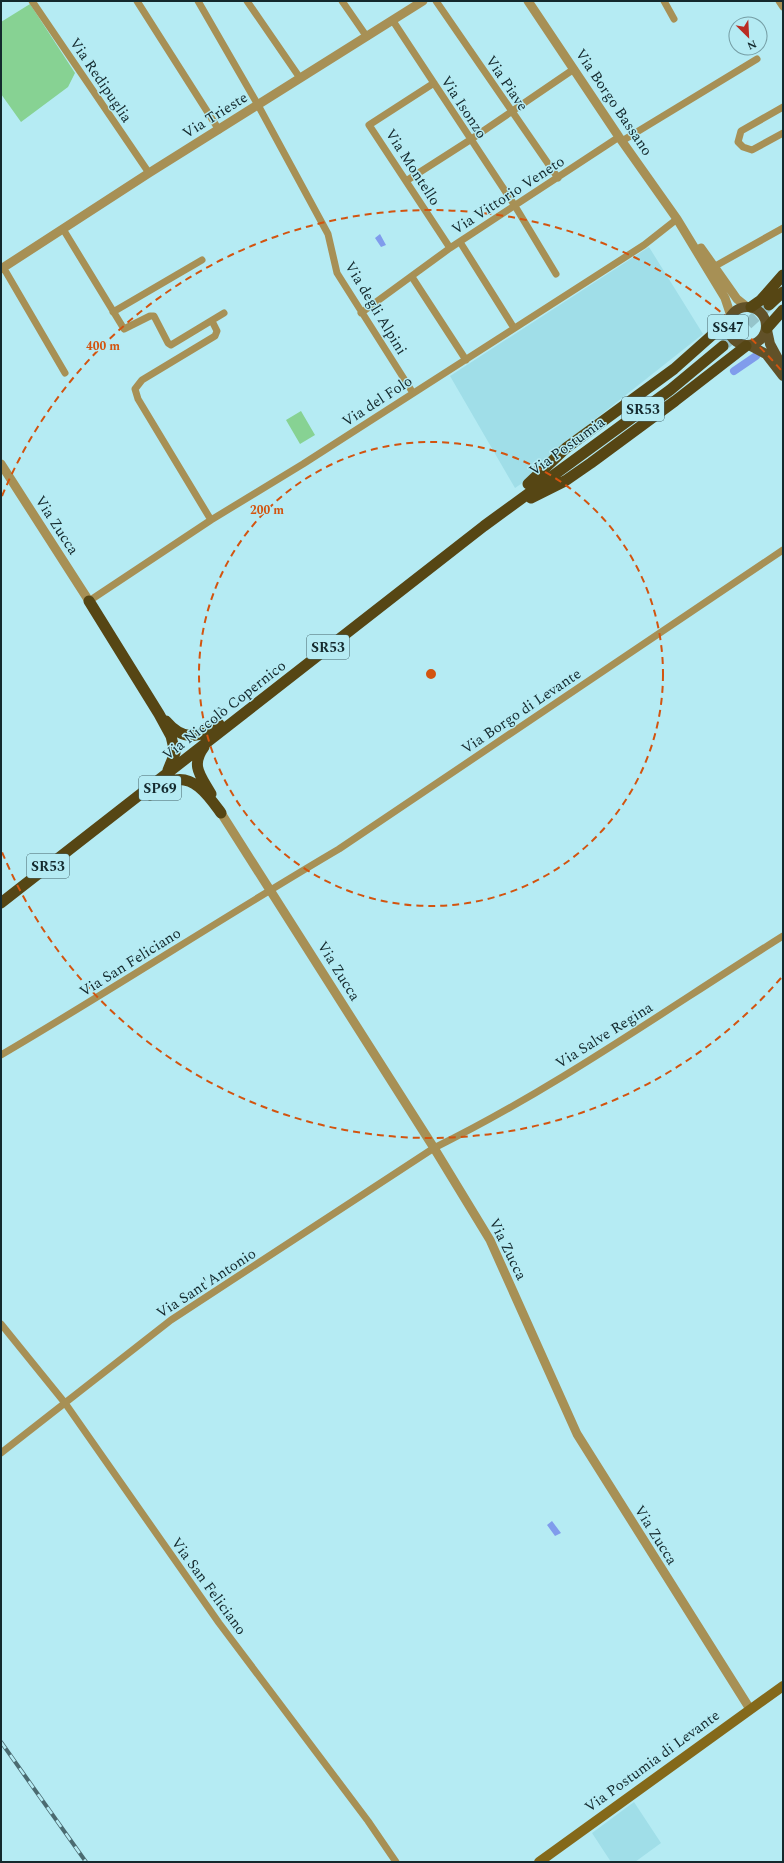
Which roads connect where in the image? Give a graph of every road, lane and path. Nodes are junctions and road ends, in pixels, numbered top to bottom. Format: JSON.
{"nodes":[{"id":1,"x":32,"y":1,"type":"edge"},
{"id":2,"x":137,"y":1,"type":"edge"},
{"id":3,"x":198,"y":1,"type":"edge"},
{"id":4,"x":247,"y":1,"type":"edge"},
{"id":5,"x":342,"y":1,"type":"edge"},
{"id":6,"x":423,"y":1,"type":"edge"},
{"id":7,"x":436,"y":1,"type":"edge"},
{"id":8,"x":528,"y":1,"type":"edge"},
{"id":9,"x":664,"y":1,"type":"edge"},
{"id":10,"x":779,"y":1,"type":"edge"},
{"id":11,"x":783,"y":7,"type":"edge"},
{"id":12,"x":674,"y":19,"type":"dead end"},
{"id":13,"x":393,"y":21,"type":"junction"},
{"id":14,"x":367,"y":37,"type":"junction"},
{"id":15,"x":757,"y":58,"type":"dead end"},
{"id":16,"x":574,"y":69,"type":"junction"},
{"id":17,"x":300,"y":78,"type":"junction"},
{"id":18,"x":434,"y":83,"type":"junction"},
{"id":19,"x":258,"y":105,"type":"junction"},
{"id":20,"x":783,"y":107,"type":"edge"},
{"id":21,"x":510,"y":111,"type":"junction"},
{"id":22,"x":219,"y":130,"type":"junction"},
{"id":23,"x":783,"y":133,"type":"edge"},
{"id":24,"x":621,"y":139,"type":"junction"},
{"id":25,"x":470,"y":140,"type":"junction"},
{"id":26,"x":149,"y":173,"type":"junction"},
{"id":27,"x":558,"y":178,"type":"junction"},
{"id":28,"x":406,"y":181,"type":"junction"},
{"id":29,"x":515,"y":206,"type":"junction"},
{"id":30,"x":677,"y":219,"type":"junction"},
{"id":31,"x":783,"y":228,"type":"edge"},
{"id":32,"x":63,"y":229,"type":"junction"},
{"id":33,"x":460,"y":242,"type":"junction"},
{"id":34,"x":450,"y":248,"type":"junction"},
{"id":35,"x":202,"y":260,"type":"dead end"},
{"id":36,"x":711,"y":268,"type":"junction"},
{"id":37,"x":3,"y":272,"type":"edge"},
{"id":38,"x":556,"y":274,"type":"dead end"},
{"id":39,"x":783,"y":275,"type":"edge"},
{"id":40,"x":412,"y":276,"type":"junction"},
{"id":41,"x":783,"y":292,"type":"edge"},
{"id":42,"x":769,"y":305,"type":"tunnel mouth"},
{"id":43,"x":749,"y":307,"type":"junction"},
{"id":44,"x":783,"y":310,"type":"edge"},
{"id":45,"x":113,"y":312,"type":"junction"},
{"id":46,"x":224,"y":313,"type":"dead end"},
{"id":47,"x":361,"y":313,"type":"junction"},
{"id":48,"x":730,"y":319,"type":"junction"},
{"id":49,"x":212,"y":321,"type":"junction"},
{"id":50,"x":514,"y":328,"type":"junction"},
{"id":51,"x":767,"y":329,"type":"junction"},
{"id":52,"x":723,"y":346,"type":"tunnel mouth"},
{"id":53,"x":748,"y":346,"type":"junction"},
{"id":54,"x":466,"y":360,"type":"junction"},
{"id":55,"x":783,"y":368,"type":"edge"},
{"id":56,"x":65,"y":373,"type":"dead end"},
{"id":57,"x":783,"y":376,"type":"edge"},
{"id":58,"x":413,"y":393,"type":"junction"},
{"id":59,"x":1,"y":465,"type":"edge"},
{"id":60,"x":211,"y":520,"type":"junction"},
{"id":61,"x":484,"y":526,"type":"junction"},
{"id":62,"x":466,"y":540,"type":"joint"},
{"id":63,"x":783,"y":550,"type":"edge"},
{"id":64,"x":89,"y":601,"type":"junction"},
{"id":65,"x":275,"y":688,"type":"junction"},
{"id":66,"x":159,"y":714,"type":"junction"},
{"id":67,"x":211,"y":739,"type":"junction"},
{"id":68,"x":166,"y":774,"type":"junction"},
{"id":69,"x":221,"y":813,"type":"junction"},
{"id":70,"x":96,"y":829,"type":"junction"},
{"id":71,"x":271,"y":889,"type":"junction"},
{"id":72,"x":1,"y":903,"type":"edge"},
{"id":73,"x":783,"y":936,"type":"edge"},
{"id":74,"x":1,"y":1055,"type":"edge"},
{"id":75,"x":434,"y":1148,"type":"junction"},
{"id":76,"x":1,"y":1324,"type":"edge"},
{"id":77,"x":65,"y":1404,"type":"junction"},
{"id":78,"x":1,"y":1453,"type":"edge"},
{"id":79,"x":783,"y":1686,"type":"edge"},
{"id":80,"x":750,"y":1709,"type":"junction"},
{"id":81,"x":396,"y":1862,"type":"edge"},
{"id":82,"x":539,"y":1862,"type":"edge"}],
"edges":[{"from":1,"to":26,"type":"street","name":"Via Redipuglia"},
{"from":2,"to":22,"type":"street"},
{"from":3,"to":19,"type":"street","name":"Via degli Alpini"},
{"from":4,"to":17,"type":"street"},
{"from":5,"to":14,"type":"street"},
{"from":6,"to":13,"type":"street","name":"Via Trieste"},
{"from":7,"to":21,"type":"street","name":"Via Piave"},
{"from":8,"to":16,"type":"street","name":"Via Borgo Bassano"},
{"from":9,"to":12,"type":"street"},
{"from":10,"to":11,"type":"street"},
{"from":13,"to":14,"type":"street","name":"Via Trieste"},
{"from":13,"to":18,"type":"street","name":"Via Isonzo"},
{"from":14,"to":17,"type":"street","name":"Via Trieste"},
{"from":15,"to":24,"type":"street","name":"Via Vittorio Veneto"},
{"from":16,"to":21,"type":"street"},
{"from":16,"to":24,"type":"street","name":"Via Borgo Bassano"},
{"from":17,"to":19,"type":"street","name":"Via Trieste"},
{"from":18,"to":25,"type":"street","name":"Via Isonzo"},
{"from":18,"to":28,"type":"street","name":"Via Montello"},
{"from":19,"to":22,"type":"street","name":"Via Trieste"},
{"from":19,"to":47,"type":"street","name":"Via degli Alpini"},
{"from":20,"to":23,"type":"street"},
{"from":21,"to":25,"type":"street"},
{"from":21,"to":27,"type":"street","name":"Via Piave"},
{"from":22,"to":26,"type":"street","name":"Via Trieste"},
{"from":24,"to":27,"type":"street","name":"Via Vittorio Veneto"},
{"from":24,"to":30,"type":"street","name":"Via Borgo Bassano"},
{"from":25,"to":28,"type":"street"},
{"from":25,"to":29,"type":"street","name":"Via Isonzo"},
{"from":26,"to":32,"type":"street","name":"Via Trieste"},
{"from":27,"to":29,"type":"street","name":"Via Vittorio Veneto"},
{"from":28,"to":34,"type":"street","name":"Via Montello"},
{"from":29,"to":33,"type":"street","name":"Via Vittorio Veneto"},
{"from":29,"to":38,"type":"street","name":"Via Isonzo"},
{"from":30,"to":36,"type":"street","name":"Via Borgo Bassano"},
{"from":30,"to":50,"type":"street","name":"Via del Folo"},
{"from":31,"to":36,"type":"street"},
{"from":32,"to":37,"type":"street","name":"Via Trieste"},
{"from":32,"to":45,"type":"street"},
{"from":33,"to":34,"type":"street","name":"Via Vittorio Veneto"},
{"from":33,"to":50,"type":"street"},
{"from":34,"to":40,"type":"street","name":"Via Vittorio Veneto"},
{"from":35,"to":45,"type":"street"},
{"from":36,"to":43,"type":"street","name":"Via Borgo Bassano"},
{"from":36,"to":48,"type":"street","name":"Via Borgo Bassano"},
{"from":37,"to":56,"type":"street"},
{"from":39,"to":43,"type":"highway"},
{"from":40,"to":47,"type":"street","name":"Via Vittorio Veneto"},
{"from":40,"to":54,"type":"street"},
{"from":41,"to":42,"type":"highway"},
{"from":43,"to":48,"type":"main road","number":"SS47"},
{"from":43,"to":51,"type":"main road","name":"Via Borgo Bassano","number":"SS47"},
{"from":44,"to":51,"type":"highway"},
{"from":45,"to":49,"type":"street"},
{"from":46,"to":49,"type":"street"},
{"from":47,"to":58,"type":"street","name":"Via degli Alpini"},
{"from":48,"to":53,"type":"main road","name":"Via Borgo Bassano","number":"SS47"},
{"from":48,"to":61,"type":"highway"},
{"from":49,"to":60,"type":"street"},
{"from":50,"to":54,"type":"street","name":"Via del Folo"},
{"from":51,"to":53,"type":"main road","number":"SS47"},
{"from":51,"to":55,"type":"main road","number":"SS47"},
{"from":52,"to":61,"type":"highway","name":"Via Postumia","number":"SR53"},
{"from":53,"to":57,"type":"main road","number":"SS47"},
{"from":53,"to":61,"type":"highway"},
{"from":54,"to":58,"type":"street","name":"Via del Folo"},
{"from":58,"to":60,"type":"street","name":"Via del Folo"},
{"from":59,"to":64,"type":"street","name":"Via Zucca","number":"SP69"},
{"from":60,"to":64,"type":"street","name":"Via del Folo"},
{"from":61,"to":62,"type":"highway","name":"Via Postumia","number":"SR53"},
{"from":62,"to":65,"type":"highway","name":"Via Niccolò Copernico","number":"SR53"},
{"from":63,"to":71,"type":"street","name":"Via Borgo di Levante"},
{"from":64,"to":66,"type":"highway","number":"SP69"},
{"from":65,"to":66,"type":"highway","number":"SP69"},
{"from":65,"to":67,"type":"highway","name":"Via Niccolò Copernico","number":"SR53"},
{"from":66,"to":68,"type":"highway","number":"SP69"},
{"from":67,"to":68,"type":"highway","name":"Via Niccolò Copernico","number":"SR53"},
{"from":67,"to":69,"type":"highway","number":"SP69"},
{"from":68,"to":70,"type":"highway","name":"Via Niccolò Copernico","number":"SR53"},
{"from":69,"to":70,"type":"highway","number":"SP69"},
{"from":69,"to":71,"type":"street","name":"Via Zucca","number":"SP69"},
{"from":70,"to":72,"type":"highway","name":"Via Niccolò Copernico","number":"SR53"},
{"from":71,"to":74,"type":"street","name":"Via San Feliciano"},
{"from":71,"to":75,"type":"street","name":"Via Zucca","number":"SP69"},
{"from":73,"to":75,"type":"street","name":"Via Salve Regina"},
{"from":75,"to":77,"type":"street","name":"Via Sant'Antonio"},
{"from":75,"to":80,"type":"street","name":"Via Zucca","number":"SP69"},
{"from":76,"to":77,"type":"street","name":"Via San Feliciano"},
{"from":77,"to":78,"type":"street","name":"Via Sant'Antonio"},
{"from":77,"to":81,"type":"street","name":"Via San Feliciano"},
{"from":79,"to":80,"type":"main road","name":"Via Postumia di Levante"},
{"from":80,"to":82,"type":"main road","name":"Via Postumia di Levante"}]}
